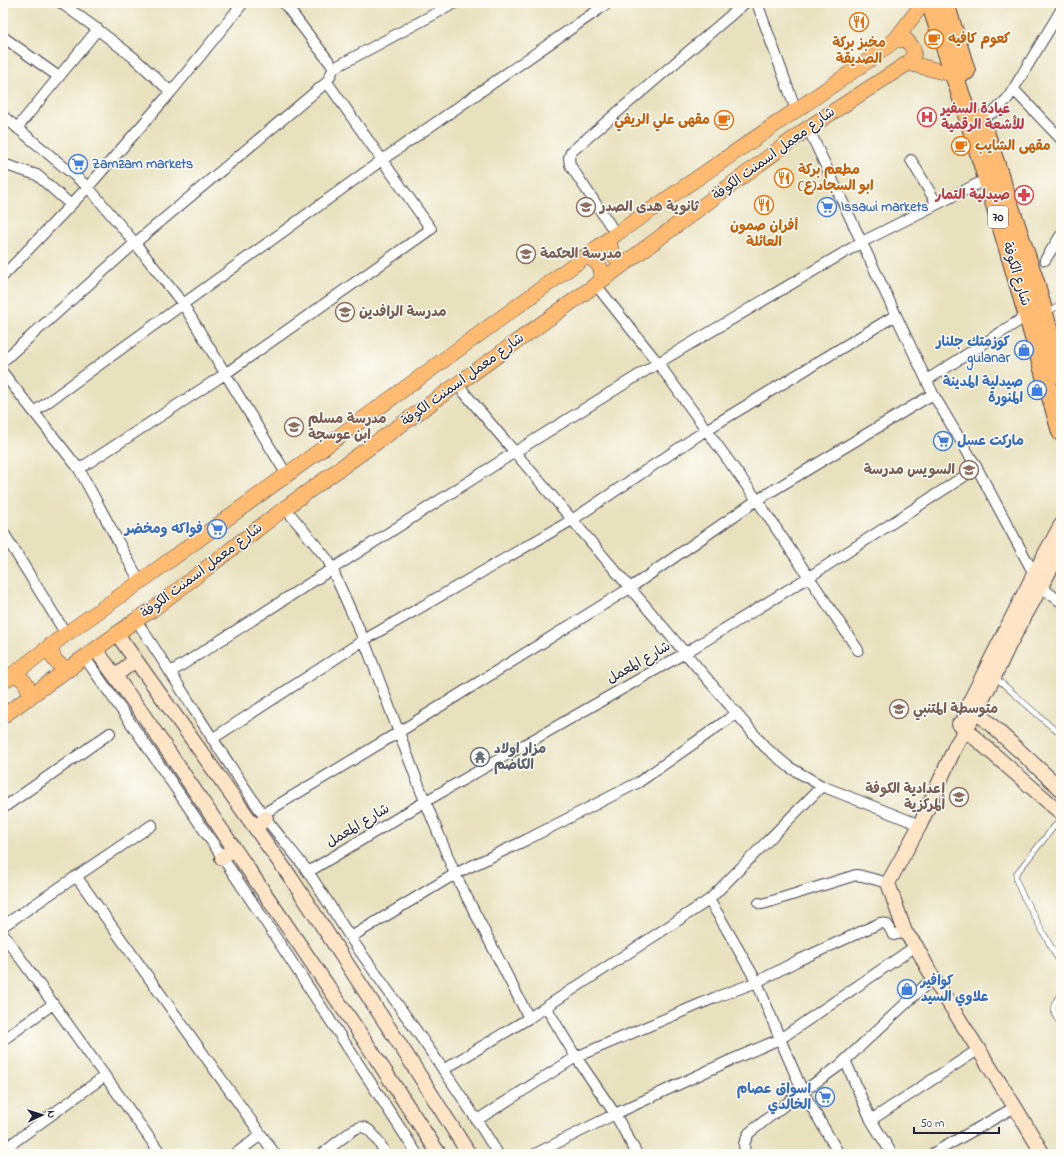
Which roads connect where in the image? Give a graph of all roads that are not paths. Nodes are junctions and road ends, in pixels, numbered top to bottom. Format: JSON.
{"nodes":[{"id":1,"x":61,"y":3,"type":"edge"},
{"id":2,"x":242,"y":3,"type":"edge"},
{"id":3,"x":284,"y":3,"type":"edge"},
{"id":4,"x":455,"y":3,"type":"edge"},
{"id":5,"x":608,"y":3,"type":"edge"},
{"id":6,"x":745,"y":3,"type":"edge"},
{"id":7,"x":757,"y":3,"type":"edge"},
{"id":8,"x":923,"y":3,"type":"edge"},
{"id":9,"x":930,"y":3,"type":"edge"},
{"id":10,"x":945,"y":3,"type":"edge"},
{"id":11,"x":1061,"y":10,"type":"edge"},
{"id":12,"x":98,"y":29,"type":"junction"},
{"id":13,"x":3,"y":37,"type":"edge"},
{"id":14,"x":896,"y":39,"type":"junction"},
{"id":15,"x":908,"y":63,"type":"junction"},
{"id":16,"x":334,"y":68,"type":"junction"},
{"id":17,"x":955,"y":75,"type":"junction"},
{"id":18,"x":59,"y":78,"type":"junction"},
{"id":19,"x":327,"y":82,"type":"junction"},
{"id":20,"x":1014,"y":90,"type":"junction"},
{"id":21,"x":171,"y":92,"type":"junction"},
{"id":22,"x":796,"y":110,"type":"junction"},
{"id":23,"x":3,"y":116,"type":"edge"},
{"id":24,"x":981,"y":118,"type":"junction"},
{"id":25,"x":17,"y":128,"type":"junction"},
{"id":26,"x":808,"y":128,"type":"junction"},
{"id":27,"x":1061,"y":139,"type":"edge"},
{"id":28,"x":382,"y":160,"type":"junction"},
{"id":29,"x":911,"y":160,"type":"dead end"},
{"id":30,"x":3,"y":164,"type":"edge"},
{"id":31,"x":987,"y":179,"type":"junction"},
{"id":32,"x":88,"y":187,"type":"junction"},
{"id":33,"x":937,"y":204,"type":"junction"},
{"id":34,"x":71,"y":205,"type":"junction"},
{"id":35,"x":1061,"y":235,"type":"edge"},
{"id":36,"x":613,"y":237,"type":"junction"},
{"id":37,"x":862,"y":242,"type":"junction"},
{"id":38,"x":135,"y":243,"type":"junction"},
{"id":39,"x":586,"y":256,"type":"junction"},
{"id":40,"x":1045,"y":260,"type":"dead end"},
{"id":41,"x":627,"y":262,"type":"junction"},
{"id":42,"x":3,"y":276,"type":"edge"},
{"id":43,"x":599,"y":283,"type":"junction"},
{"id":44,"x":1061,"y":303,"type":"edge"},
{"id":45,"x":183,"y":304,"type":"junction"},
{"id":46,"x":896,"y":315,"type":"junction"},
{"id":47,"x":1036,"y":315,"type":"junction"},
{"id":48,"x":3,"y":361,"type":"edge"},
{"id":49,"x":658,"y":363,"type":"junction"},
{"id":50,"x":3,"y":373,"type":"edge"},
{"id":51,"x":225,"y":374,"type":"junction"},
{"id":52,"x":1061,"y":375,"type":"edge"},
{"id":53,"x":927,"y":380,"type":"junction"},
{"id":54,"x":457,"y":384,"type":"junction"},
{"id":55,"x":933,"y":394,"type":"junction"},
{"id":56,"x":34,"y":412,"type":"junction"},
{"id":57,"x":706,"y":430,"type":"junction"},
{"id":58,"x":1061,"y":432,"type":"edge"},
{"id":59,"x":515,"y":452,"type":"junction"},
{"id":60,"x":977,"y":468,"type":"junction"},
{"id":61,"x":79,"y":469,"type":"junction"},
{"id":62,"x":287,"y":475,"type":"junction"},
{"id":63,"x":757,"y":500,"type":"junction"},
{"id":64,"x":285,"y":508,"type":"junction"},
{"id":65,"x":572,"y":520,"type":"junction"},
{"id":66,"x":1061,"y":525,"type":"edge"},
{"id":67,"x":3,"y":532,"type":"edge"},
{"id":68,"x":1061,"y":550,"type":"edge"},
{"id":69,"x":332,"y":569,"type":"junction"},
{"id":70,"x":1034,"y":574,"type":"junction"},
{"id":71,"x":809,"y":577,"type":"junction"},
{"id":72,"x":140,"y":582,"type":"junction"},
{"id":73,"x":1040,"y":587,"type":"junction"},
{"id":74,"x":630,"y":588,"type":"junction"},
{"id":75,"x":1061,"y":602,"type":"edge"},
{"id":76,"x":136,"y":620,"type":"junction"},
{"id":77,"x":66,"y":634,"type":"junction"},
{"id":78,"x":117,"y":634,"type":"junction"},
{"id":79,"x":364,"y":640,"type":"junction"},
{"id":80,"x":51,"y":645,"type":"junction"},
{"id":81,"x":858,"y":650,"type":"dead end"},
{"id":82,"x":685,"y":653,"type":"junction"},
{"id":83,"x":90,"y":654,"type":"junction"},
{"id":84,"x":135,"y":660,"type":"junction"},
{"id":85,"x":70,"y":669,"type":"junction"},
{"id":86,"x":171,"y":672,"type":"junction"},
{"id":87,"x":115,"y":676,"type":"junction"},
{"id":88,"x":994,"y":677,"type":"junction"},
{"id":89,"x":8,"y":678,"type":"edge"},
{"id":90,"x":29,"y":698,"type":"junction"},
{"id":91,"x":972,"y":708,"type":"junction"},
{"id":92,"x":737,"y":714,"type":"junction"},
{"id":93,"x":3,"y":716,"type":"edge"},
{"id":94,"x":963,"y":727,"type":"junction"},
{"id":95,"x":1055,"y":730,"type":"dead end"},
{"id":96,"x":399,"y":732,"type":"junction"},
{"id":97,"x":110,"y":733,"type":"dead end"},
{"id":98,"x":212,"y":739,"type":"junction"},
{"id":99,"x":822,"y":786,"type":"junction"},
{"id":100,"x":1061,"y":789,"type":"edge"},
{"id":101,"x":426,"y":802,"type":"junction"},
{"id":102,"x":3,"y":808,"type":"edge"},
{"id":103,"x":1061,"y":813,"type":"edge"},
{"id":104,"x":265,"y":816,"type":"junction"},
{"id":105,"x":1061,"y":818,"type":"edge"},
{"id":106,"x":152,"y":825,"type":"dead end"},
{"id":107,"x":920,"y":825,"type":"junction"},
{"id":108,"x":256,"y":828,"type":"junction"},
{"id":109,"x":234,"y":848,"type":"junction"},
{"id":110,"x":222,"y":858,"type":"junction"},
{"id":111,"x":308,"y":872,"type":"junction"},
{"id":112,"x":455,"y":874,"type":"junction"},
{"id":113,"x":76,"y":876,"type":"junction"},
{"id":114,"x":888,"y":883,"type":"junction"},
{"id":115,"x":709,"y":900,"type":"junction"},
{"id":116,"x":759,"y":903,"type":"dead end"},
{"id":117,"x":3,"y":926,"type":"edge"},
{"id":118,"x":905,"y":932,"type":"junction"},
{"id":119,"x":3,"y":934,"type":"edge"},
{"id":120,"x":351,"y":937,"type":"junction"},
{"id":121,"x":916,"y":946,"type":"junction"},
{"id":122,"x":1060,"y":963,"type":"dead end"},
{"id":123,"x":933,"y":978,"type":"junction"},
{"id":124,"x":757,"y":982,"type":"junction"},
{"id":125,"x":1061,"y":995,"type":"edge"},
{"id":126,"x":53,"y":1004,"type":"junction"},
{"id":127,"x":546,"y":1007,"type":"junction"},
{"id":128,"x":529,"y":1018,"type":"junction"},
{"id":129,"x":1061,"y":1024,"type":"edge"},
{"id":130,"x":3,"y":1040,"type":"edge"},
{"id":131,"x":780,"y":1040,"type":"junction"},
{"id":132,"x":979,"y":1049,"type":"junction"},
{"id":133,"x":576,"y":1057,"type":"junction"},
{"id":134,"x":845,"y":1060,"type":"junction"},
{"id":135,"x":443,"y":1070,"type":"junction"},
{"id":136,"x":105,"y":1076,"type":"junction"},
{"id":137,"x":803,"y":1092,"type":"junction"},
{"id":138,"x":1016,"y":1107,"type":"junction"},
{"id":139,"x":615,"y":1114,"type":"junction"},
{"id":140,"x":477,"y":1120,"type":"junction"},
{"id":141,"x":871,"y":1120,"type":"junction"},
{"id":142,"x":261,"y":1135,"type":"junction"},
{"id":143,"x":3,"y":1150,"type":"edge"},
{"id":144,"x":156,"y":1152,"type":"edge"},
{"id":145,"x":235,"y":1154,"type":"edge"},
{"id":146,"x":275,"y":1154,"type":"edge"},
{"id":147,"x":322,"y":1154,"type":"edge"},
{"id":148,"x":386,"y":1154,"type":"edge"},
{"id":149,"x":417,"y":1154,"type":"edge"},
{"id":150,"x":439,"y":1154,"type":"edge"},
{"id":151,"x":468,"y":1154,"type":"edge"},
{"id":152,"x":498,"y":1154,"type":"edge"},
{"id":153,"x":535,"y":1154,"type":"edge"},
{"id":154,"x":637,"y":1154,"type":"edge"},
{"id":155,"x":745,"y":1154,"type":"edge"},
{"id":156,"x":839,"y":1154,"type":"edge"},
{"id":157,"x":892,"y":1154,"type":"edge"},
{"id":158,"x":932,"y":1154,"type":"edge"},
{"id":159,"x":1043,"y":1154,"type":"edge"}],
"edges":[{"from":1,"to":12,"type":"street"},
{"from":2,"to":21,"type":"street"},
{"from":3,"to":16,"type":"street"},
{"from":4,"to":16,"type":"street"},
{"from":5,"to":28,"type":"street"},
{"from":6,"to":36,"type":"street"},
{"from":7,"to":22,"type":"street"},
{"from":8,"to":14,"type":"main road","name":"شارع معمل اسمنت الكوفة"},
{"from":9,"to":17,"type":"highway","name":"شارع الكوفة","number":"70"},
{"from":10,"to":24,"type":"highway","name":"شارع الكوفة","number":"70"},
{"from":11,"to":20,"type":"street"},
{"from":12,"to":18,"type":"street"},
{"from":12,"to":21,"type":"street"},
{"from":13,"to":18,"type":"street"},
{"from":14,"to":15,"type":"main road"},
{"from":14,"to":22,"type":"main road","name":"شارع معمل اسمنت الكوفة"},
{"from":15,"to":17,"type":"main road"},
{"from":15,"to":26,"type":"main road","name":"شارع معمل اسمنت الكوفة"},
{"from":16,"to":19,"type":"street"},
{"from":17,"to":31,"type":"highway","name":"شارع الكوفة","number":"70"},
{"from":18,"to":25,"type":"street"},
{"from":19,"to":28,"type":"street"},
{"from":19,"to":38,"type":"street"},
{"from":20,"to":24,"type":"street"},
{"from":20,"to":27,"type":"street"},
{"from":21,"to":32,"type":"street"},
{"from":22,"to":36,"type":"main road","name":"شارع معمل اسمنت الكوفة"},
{"from":23,"to":25,"type":"street"},
{"from":24,"to":47,"type":"highway","name":"شارع الكوفة","number":"70"},
{"from":25,"to":32,"type":"street"},
{"from":26,"to":37,"type":"street"},
{"from":26,"to":41,"type":"main road","name":"شارع معمل اسمنت الكوفة"},
{"from":28,"to":45,"type":"street"},
{"from":28,"to":51,"type":"street"},
{"from":29,"to":33,"type":"street"},
{"from":30,"to":34,"type":"street"},
{"from":31,"to":33,"type":"street"},
{"from":31,"to":47,"type":"highway","name":"شارع الكوفة","number":"70"},
{"from":32,"to":34,"type":"street"},
{"from":32,"to":38,"type":"street"},
{"from":33,"to":37,"type":"street"},
{"from":34,"to":42,"type":"street"},
{"from":35,"to":40,"type":"street"},
{"from":36,"to":39,"type":"main road","name":"شارع معمل اسمنت الكوفة"},
{"from":36,"to":41,"type":"main road"},
{"from":37,"to":46,"type":"street"},
{"from":37,"to":49,"type":"street"},
{"from":38,"to":45,"type":"street"},
{"from":38,"to":48,"type":"street"},
{"from":39,"to":43,"type":"main road"},
{"from":39,"to":62,"type":"main road","name":"شارع معمل اسمنت الكوفة"},
{"from":41,"to":43,"type":"main road","name":"شارع معمل اسمنت الكوفة"},
{"from":43,"to":49,"type":"street"},
{"from":43,"to":54,"type":"main road","name":"شارع معمل اسمنت الكوفة"},
{"from":44,"to":47,"type":"lane"},
{"from":45,"to":51,"type":"street"},
{"from":45,"to":56,"type":"street"},
{"from":46,"to":53,"type":"street"},
{"from":46,"to":57,"type":"street"},
{"from":47,"to":52,"type":"highway","name":"شارع الكوفة","number":"70"},
{"from":47,"to":53,"type":"street"},
{"from":47,"to":58,"type":"highway","name":"شارع الكوفة","number":"70"},
{"from":49,"to":57,"type":"street"},
{"from":49,"to":59,"type":"street"},
{"from":50,"to":56,"type":"street"},
{"from":51,"to":61,"type":"street"},
{"from":51,"to":62,"type":"street"},
{"from":53,"to":55,"type":"street"},
{"from":54,"to":59,"type":"street"},
{"from":54,"to":64,"type":"main road","name":"شارع معمل اسمنت الكوفة"},
{"from":55,"to":60,"type":"street"},
{"from":55,"to":63,"type":"street"},
{"from":56,"to":61,"type":"street"},
{"from":57,"to":63,"type":"street"},
{"from":57,"to":65,"type":"street"},
{"from":59,"to":65,"type":"street"},
{"from":59,"to":69,"type":"street"},
{"from":60,"to":70,"type":"street"},
{"from":60,"to":71,"type":"street","name":"شارع المعمل"},
{"from":61,"to":72,"type":"street"},
{"from":62,"to":72,"type":"main road","name":"شارع معمل اسمنت الكوفة"},
{"from":63,"to":71,"type":"street"},
{"from":63,"to":74,"type":"street"},
{"from":64,"to":69,"type":"street"},
{"from":64,"to":76,"type":"main road","name":"شارع معمل اسمنت الكوفة"},
{"from":65,"to":74,"type":"street"},
{"from":65,"to":79,"type":"street"},
{"from":66,"to":70,"type":"street"},
{"from":67,"to":77,"type":"street"},
{"from":68,"to":73,"type":"street"},
{"from":69,"to":79,"type":"street"},
{"from":69,"to":86,"type":"street"},
{"from":70,"to":91,"type":"street"},
{"from":71,"to":81,"type":"street"},
{"from":71,"to":82,"type":"street","name":"شارع المعمل"},
{"from":72,"to":77,"type":"main road","name":"شارع معمل اسمنت الكوفة"},
{"from":73,"to":75,"type":"street"},
{"from":73,"to":88,"type":"street"},
{"from":74,"to":82,"type":"street"},
{"from":74,"to":96,"type":"street"},
{"from":76,"to":78,"type":"main road","name":"شارع معمل اسمنت الكوفة"},
{"from":76,"to":86,"type":"street"},
{"from":77,"to":80,"type":"main road","name":"شارع معمل اسمنت الكوفة"},
{"from":78,"to":83,"type":"main road","name":"شارع معمل اسمنت الكوفة"},
{"from":78,"to":84,"type":"street"},
{"from":79,"to":96,"type":"street"},
{"from":79,"to":98,"type":"street"},
{"from":80,"to":85,"type":"main road"},
{"from":80,"to":89,"type":"main road","name":"شارع معمل اسمنت الكوفة"},
{"from":82,"to":92,"type":"street"},
{"from":82,"to":101,"type":"street","name":"شارع المعمل"},
{"from":83,"to":85,"type":"main road","name":"شارع معمل اسمنت الكوفة"},
{"from":83,"to":87,"type":"street"},
{"from":83,"to":110,"type":"street"},
{"from":84,"to":87,"type":"street"},
{"from":84,"to":108,"type":"street"},
{"from":85,"to":90,"type":"main road","name":"شارع معمل اسمنت الكوفة"},
{"from":86,"to":98,"type":"street"},
{"from":87,"to":109,"type":"street"},
{"from":88,"to":91,"type":"street"},
{"from":88,"to":95,"type":"lane"},
{"from":89,"to":90,"type":"main road"},
{"from":90,"to":93,"type":"main road","name":"شارع معمل اسمنت الكوفة"},
{"from":91,"to":94,"type":"street"},
{"from":91,"to":100,"type":"street"},
{"from":92,"to":99,"type":"street"},
{"from":92,"to":112,"type":"street"},
{"from":94,"to":103,"type":"street"},
{"from":94,"to":107,"type":"street"},
{"from":96,"to":101,"type":"street"},
{"from":96,"to":104,"type":"street"},
{"from":97,"to":102,"type":"street"},
{"from":98,"to":104,"type":"street"},
{"from":99,"to":107,"type":"street"},
{"from":99,"to":115,"type":"street"},
{"from":101,"to":111,"type":"street","name":"شارع المعمل"},
{"from":101,"to":112,"type":"street"},
{"from":104,"to":108,"type":"street"},
{"from":104,"to":111,"type":"street"},
{"from":105,"to":122,"type":"lane"},
{"from":106,"to":113,"type":"street"},
{"from":107,"to":114,"type":"street"},
{"from":108,"to":151,"type":"street"},
{"from":109,"to":110,"type":"street"},
{"from":109,"to":150,"type":"street"},
{"from":110,"to":149,"type":"street"},
{"from":111,"to":120,"type":"street"},
{"from":112,"to":120,"type":"street"},
{"from":112,"to":128,"type":"street"},
{"from":113,"to":117,"type":"street"},
{"from":113,"to":142,"type":"street"},
{"from":114,"to":116,"type":"street"},
{"from":114,"to":118,"type":"street"},
{"from":115,"to":124,"type":"street"},
{"from":115,"to":127,"type":"street"},
{"from":118,"to":121,"type":"street"},
{"from":118,"to":124,"type":"street"},
{"from":119,"to":126,"type":"street"},
{"from":120,"to":135,"type":"street"},
{"from":121,"to":123,"type":"street"},
{"from":121,"to":131,"type":"street"},
{"from":123,"to":132,"type":"street"},
{"from":123,"to":134,"type":"street"},
{"from":124,"to":131,"type":"street"},
{"from":124,"to":133,"type":"street"},
{"from":125,"to":129,"type":"lane"},
{"from":126,"to":130,"type":"street"},
{"from":126,"to":136,"type":"street"},
{"from":127,"to":128,"type":"street"},
{"from":127,"to":133,"type":"street"},
{"from":128,"to":135,"type":"street"},
{"from":131,"to":137,"type":"street"},
{"from":131,"to":139,"type":"street"},
{"from":132,"to":138,"type":"street"},
{"from":132,"to":141,"type":"street"},
{"from":133,"to":139,"type":"street"},
{"from":133,"to":140,"type":"street"},
{"from":134,"to":137,"type":"street"},
{"from":134,"to":141,"type":"street"},
{"from":135,"to":140,"type":"street"},
{"from":136,"to":143,"type":"street"},
{"from":136,"to":144,"type":"street"},
{"from":137,"to":155,"type":"street"},
{"from":137,"to":156,"type":"street"},
{"from":138,"to":158,"type":"street"},
{"from":138,"to":159,"type":"street"},
{"from":139,"to":153,"type":"street"},
{"from":139,"to":154,"type":"street"},
{"from":140,"to":152,"type":"street"},
{"from":141,"to":157,"type":"street"},
{"from":142,"to":145,"type":"street"},
{"from":142,"to":146,"type":"street"},
{"from":147,"to":148,"type":"street"}]}
